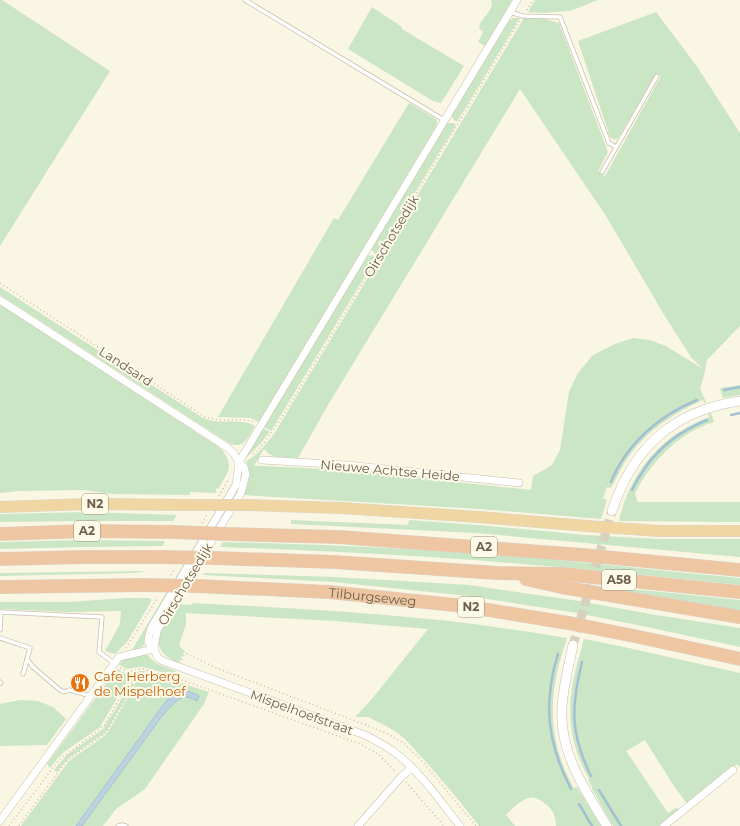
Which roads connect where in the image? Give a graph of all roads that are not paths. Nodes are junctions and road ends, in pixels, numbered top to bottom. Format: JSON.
{"nodes":[{"id":1,"x":245,"y":0,"type":"edge"},
{"id":2,"x":517,"y":0,"type":"edge"},
{"id":3,"x":510,"y":12,"type":"junction"},
{"id":4,"x":657,"y":76,"type":"dead end"},
{"id":5,"x":444,"y":120,"type":"junction"},
{"id":6,"x":616,"y":148,"type":"junction"},
{"id":7,"x":602,"y":172,"type":"dead end"},
{"id":8,"x":0,"y":300,"type":"edge"},
{"id":9,"x":740,"y":401,"type":"edge"},
{"id":10,"x":262,"y":460,"type":"dead end"},
{"id":11,"x":239,"y":462,"type":"junction"},
{"id":12,"x":519,"y":483,"type":"dead end"},
{"id":13,"x":0,"y":507,"type":"edge"},
{"id":14,"x":612,"y":511,"type":"tunnel mouth"},
{"id":15,"x":740,"y":530,"type":"edge"},
{"id":16,"x":0,"y":534,"type":"edge"},
{"id":17,"x":0,"y":559,"type":"edge"},
{"id":18,"x":740,"y":570,"type":"edge"},
{"id":19,"x":497,"y":573,"type":"junction"},
{"id":20,"x":0,"y":587,"type":"edge"},
{"id":21,"x":740,"y":592,"type":"edge"},
{"id":22,"x":1,"y":612,"type":"edge"},
{"id":23,"x":740,"y":617,"type":"edge"},
{"id":24,"x":0,"y":630,"type":"edge"},
{"id":25,"x":0,"y":638,"type":"edge"},
{"id":26,"x":573,"y":645,"type":"tunnel mouth"},
{"id":27,"x":154,"y":648,"type":"junction"},
{"id":28,"x":740,"y":659,"type":"edge"},
{"id":29,"x":27,"y":660,"type":"junction"},
{"id":30,"x":115,"y":664,"type":"junction"},
{"id":31,"x":23,"y":674,"type":"dead end"},
{"id":32,"x":92,"y":696,"type":"junction"},
{"id":33,"x":412,"y":768,"type":"junction"},
{"id":34,"x":733,"y":770,"type":"dead end"},
{"id":35,"x":0,"y":821,"type":"edge"},
{"id":36,"x":118,"y":826,"type":"edge"},
{"id":37,"x":126,"y":826,"type":"edge"},
{"id":38,"x":358,"y":826,"type":"edge"},
{"id":39,"x":460,"y":826,"type":"edge"},
{"id":40,"x":607,"y":826,"type":"edge"},
{"id":41,"x":664,"y":826,"type":"edge"}],
"edges":[{"from":1,"to":5,"type":"lane"},
{"from":2,"to":3,"type":"street","name":"Oirschotsedijk"},
{"from":3,"to":5,"type":"street","name":"Oirschotsedijk"},
{"from":3,"to":6,"type":"lane"},
{"from":4,"to":6,"type":"lane"},
{"from":5,"to":11,"type":"street","name":"Oirschotsedijk"},
{"from":6,"to":7,"type":"lane"},
{"from":8,"to":11,"type":"street","name":"Landsard"},
{"from":9,"to":14,"type":"street"},
{"from":10,"to":12,"type":"street","name":"Nieuwe Achtse Heide"},
{"from":11,"to":27,"type":"street","name":"Oirschotsedijk"},
{"from":13,"to":15,"type":"highway","number":"N2","bridge":true},
{"from":16,"to":18,"type":"highway","number":"A2","bridge":true},
{"from":17,"to":19,"type":"highway","number":"A2","bridge":true},
{"from":19,"to":21,"type":"highway","number":"A58"},
{"from":19,"to":23,"type":"highway","number":"A2"},
{"from":20,"to":28,"type":"highway","name":"Tilburgseweg","number":"N2","bridge":true},
{"from":22,"to":24,"type":"lane"},
{"from":22,"to":30,"type":"lane"},
{"from":25,"to":29,"type":"lane"},
{"from":26,"to":40,"type":"street"},
{"from":27,"to":30,"type":"street"},
{"from":27,"to":33,"type":"street","name":"Mispelhoefstraat"},
{"from":29,"to":31,"type":"lane"},
{"from":29,"to":32,"type":"lane"},
{"from":30,"to":32,"type":"street"},
{"from":32,"to":35,"type":"street"},
{"from":33,"to":38,"type":"street"},
{"from":33,"to":39,"type":"street","name":"Mispelhoefstraat"},
{"from":34,"to":41,"type":"street"},
{"from":36,"to":37,"type":"lane"}]}
